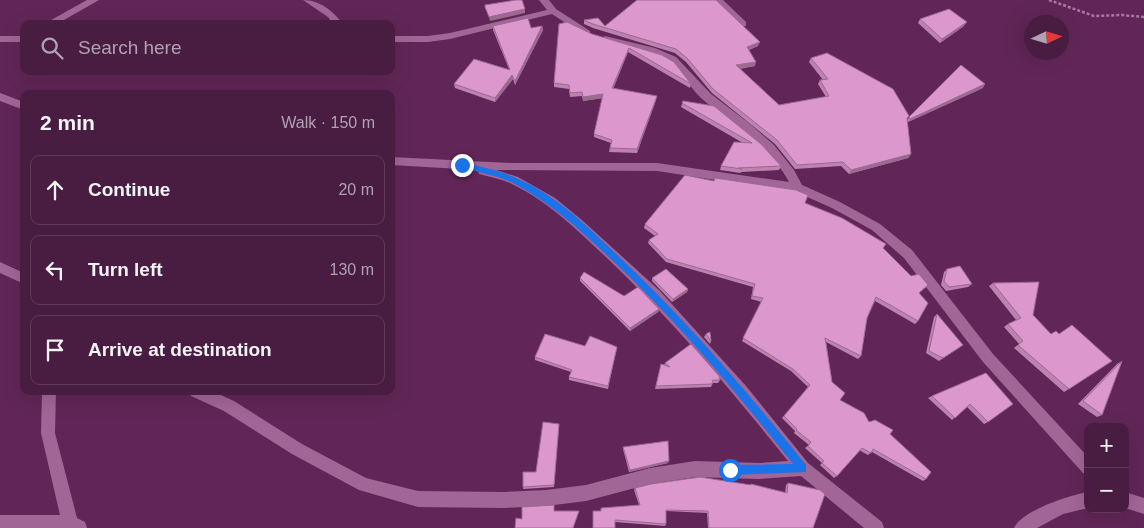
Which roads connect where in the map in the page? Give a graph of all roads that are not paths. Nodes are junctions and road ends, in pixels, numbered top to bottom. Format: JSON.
{"nodes":[{"id":1,"x":94,"y":0,"type":"edge"},
{"id":2,"x":308,"y":0,"type":"edge"},
{"id":3,"x":544,"y":0,"type":"edge"},
{"id":4,"x":718,"y":0,"type":"edge"},
{"id":5,"x":553,"y":11,"type":"junction"},
{"id":6,"x":56,"y":20,"type":"edge"},
{"id":7,"x":335,"y":20,"type":"edge"},
{"id":8,"x":743,"y":24,"type":"edge"},
{"id":9,"x":20,"y":37,"type":"edge"},
{"id":10,"x":0,"y":39,"type":"edge"},
{"id":11,"x":395,"y":39,"type":"edge"},
{"id":12,"x":0,"y":97,"type":"edge"},
{"id":13,"x":20,"y":104,"type":"edge"},
{"id":14,"x":395,"y":161,"type":"edge"},
{"id":15,"x":462,"y":165,"type":"junction"},
{"id":16,"x":798,"y":188,"type":"junction"},
{"id":17,"x":0,"y":267,"type":"edge"},
{"id":18,"x":20,"y":275,"type":"edge"},
{"id":19,"x":49,"y":395,"type":"edge"},
{"id":20,"x":205,"y":395,"type":"edge"},
{"id":21,"x":1084,"y":464,"type":"edge"},
{"id":22,"x":802,"y":468,"type":"junction"},
{"id":23,"x":1084,"y":500,"type":"edge"},
{"id":24,"x":1129,"y":501,"type":"edge"},
{"id":25,"x":1144,"y":506,"type":"edge"},
{"id":26,"x":0,"y":523,"type":"edge"},
{"id":27,"x":74,"y":526,"type":"edge"},
{"id":28,"x":876,"y":528,"type":"edge"},
{"id":29,"x":1022,"y":528,"type":"edge"}],
"edges":[{"from":1,"to":6,"type":"street"},
{"from":2,"to":7,"type":"street"},
{"from":3,"to":5,"type":"street"},
{"from":4,"to":8,"type":"street"},
{"from":5,"to":11,"type":"street"},
{"from":5,"to":16,"type":"street"},
{"from":9,"to":10,"type":"street"},
{"from":12,"to":13,"type":"street"},
{"from":14,"to":15,"type":"street"},
{"from":15,"to":16,"type":"street"},
{"from":15,"to":22,"type":"street"},
{"from":16,"to":21,"type":"street"},
{"from":17,"to":18,"type":"street"},
{"from":19,"to":27,"type":"street"},
{"from":20,"to":22,"type":"street"},
{"from":22,"to":28,"type":"street"},
{"from":23,"to":29,"type":"street"},
{"from":24,"to":25,"type":"street"},
{"from":26,"to":27,"type":"street"}]}
